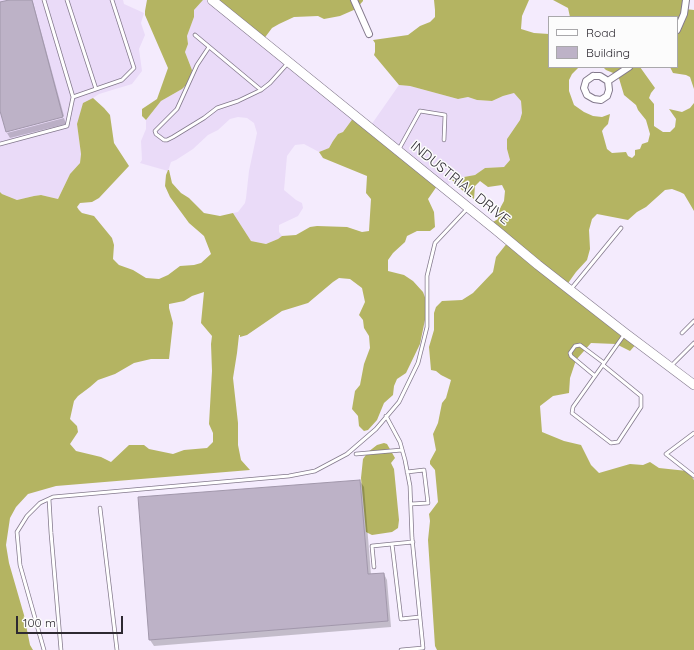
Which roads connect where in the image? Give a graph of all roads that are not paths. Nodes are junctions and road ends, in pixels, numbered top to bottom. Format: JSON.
{"nodes":[{"id":1,"x":44,"y":0,"type":"edge"},
{"id":2,"x":67,"y":0,"type":"edge"},
{"id":3,"x":112,"y":0,"type":"edge"},
{"id":4,"x":212,"y":0,"type":"edge"},
{"id":5,"x":354,"y":0,"type":"edge"},
{"id":6,"x":686,"y":0,"type":"edge"},
{"id":7,"x":678,"y":28,"type":"edge"},
{"id":8,"x":369,"y":34,"type":"dead end"},
{"id":9,"x":195,"y":35,"type":"dead end"},
{"id":10,"x":209,"y":47,"type":"junction"},
{"id":11,"x":289,"y":62,"type":"junction"},
{"id":12,"x":627,"y":68,"type":"edge"},
{"id":13,"x":608,"y":80,"type":"junction"},
{"id":14,"x":96,"y":89,"type":"junction"},
{"id":15,"x":261,"y":90,"type":"junction"},
{"id":16,"x":72,"y":97,"type":"junction"},
{"id":17,"x":444,"y":140,"type":"dead end"},
{"id":18,"x":0,"y":144,"type":"edge"},
{"id":19,"x":398,"y":151,"type":"junction"},
{"id":20,"x":468,"y":207,"type":"junction"},
{"id":21,"x":621,"y":228,"type":"dead end"},
{"id":22,"x":570,"y":291,"type":"junction"},
{"id":23,"x":694,"y":322,"type":"edge"},
{"id":24,"x":625,"y":333,"type":"junction"},
{"id":25,"x":682,"y":333,"type":"dead end"},
{"id":26,"x":694,"y":343,"type":"edge"},
{"id":27,"x":603,"y":364,"type":"junction"},
{"id":28,"x":670,"y":367,"type":"junction"},
{"id":29,"x":595,"y":376,"type":"junction"},
{"id":30,"x":694,"y":384,"type":"edge"},
{"id":31,"x":386,"y":416,"type":"junction"},
{"id":32,"x":694,"y":433,"type":"edge"},
{"id":33,"x":402,"y":450,"type":"junction"},
{"id":34,"x":356,"y":454,"type":"dead end"},
{"id":35,"x":407,"y":472,"type":"junction"},
{"id":36,"x":694,"y":476,"type":"edge"},
{"id":37,"x":49,"y":499,"type":"junction"},
{"id":38,"x":411,"y":504,"type":"junction"},
{"id":39,"x":100,"y":508,"type":"dead end"},
{"id":40,"x":413,"y":542,"type":"junction"},
{"id":41,"x":392,"y":544,"type":"junction"},
{"id":42,"x":374,"y":567,"type":"dead end"},
{"id":43,"x":420,"y":617,"type":"junction"},
{"id":44,"x":44,"y":650,"type":"edge"},
{"id":45,"x":61,"y":650,"type":"edge"},
{"id":46,"x":117,"y":650,"type":"edge"},
{"id":47,"x":401,"y":650,"type":"edge"}],
"edges":[{"from":1,"to":16,"type":"lane"},
{"from":2,"to":14,"type":"lane"},
{"from":3,"to":14,"type":"lane"},
{"from":4,"to":11,"type":"street","name":"INDUSTRIAL DRIVE"},
{"from":5,"to":8,"type":"street"},
{"from":6,"to":7,"type":"street"},
{"from":9,"to":10,"type":"lane"},
{"from":10,"to":15,"type":"lane"},
{"from":10,"to":15,"type":"lane"},
{"from":11,"to":15,"type":"lane"},
{"from":11,"to":19,"type":"street","name":"INDUSTRIAL DRIVE"},
{"from":12,"to":13,"type":"street"},
{"from":13,"to":13,"type":"street"},
{"from":14,"to":16,"type":"lane"},
{"from":16,"to":18,"type":"lane"},
{"from":17,"to":19,"type":"lane"},
{"from":19,"to":20,"type":"street","name":"INDUSTRIAL DRIVE"},
{"from":20,"to":22,"type":"street","name":"INDUSTRIAL DRIVE"},
{"from":20,"to":31,"type":"lane"},
{"from":21,"to":22,"type":"lane"},
{"from":22,"to":24,"type":"street","name":"INDUSTRIAL DRIVE"},
{"from":23,"to":25,"type":"lane"},
{"from":24,"to":27,"type":"lane"},
{"from":24,"to":28,"type":"street","name":"INDUSTRIAL DRIVE"},
{"from":26,"to":28,"type":"lane"},
{"from":27,"to":29,"type":"lane"},
{"from":27,"to":29,"type":"lane"},
{"from":27,"to":29,"type":"lane"},
{"from":28,"to":30,"type":"street","name":"INDUSTRIAL DRIVE"},
{"from":31,"to":33,"type":"lane"},
{"from":31,"to":37,"type":"lane"},
{"from":32,"to":36,"type":"lane"},
{"from":33,"to":34,"type":"lane"},
{"from":33,"to":35,"type":"lane"},
{"from":35,"to":38,"type":"lane"},
{"from":35,"to":38,"type":"lane"},
{"from":37,"to":44,"type":"lane"},
{"from":37,"to":45,"type":"lane"},
{"from":38,"to":40,"type":"lane"},
{"from":39,"to":46,"type":"lane"},
{"from":40,"to":41,"type":"lane"},
{"from":40,"to":43,"type":"lane"},
{"from":41,"to":42,"type":"lane"},
{"from":41,"to":43,"type":"lane"},
{"from":43,"to":47,"type":"lane"}]}
